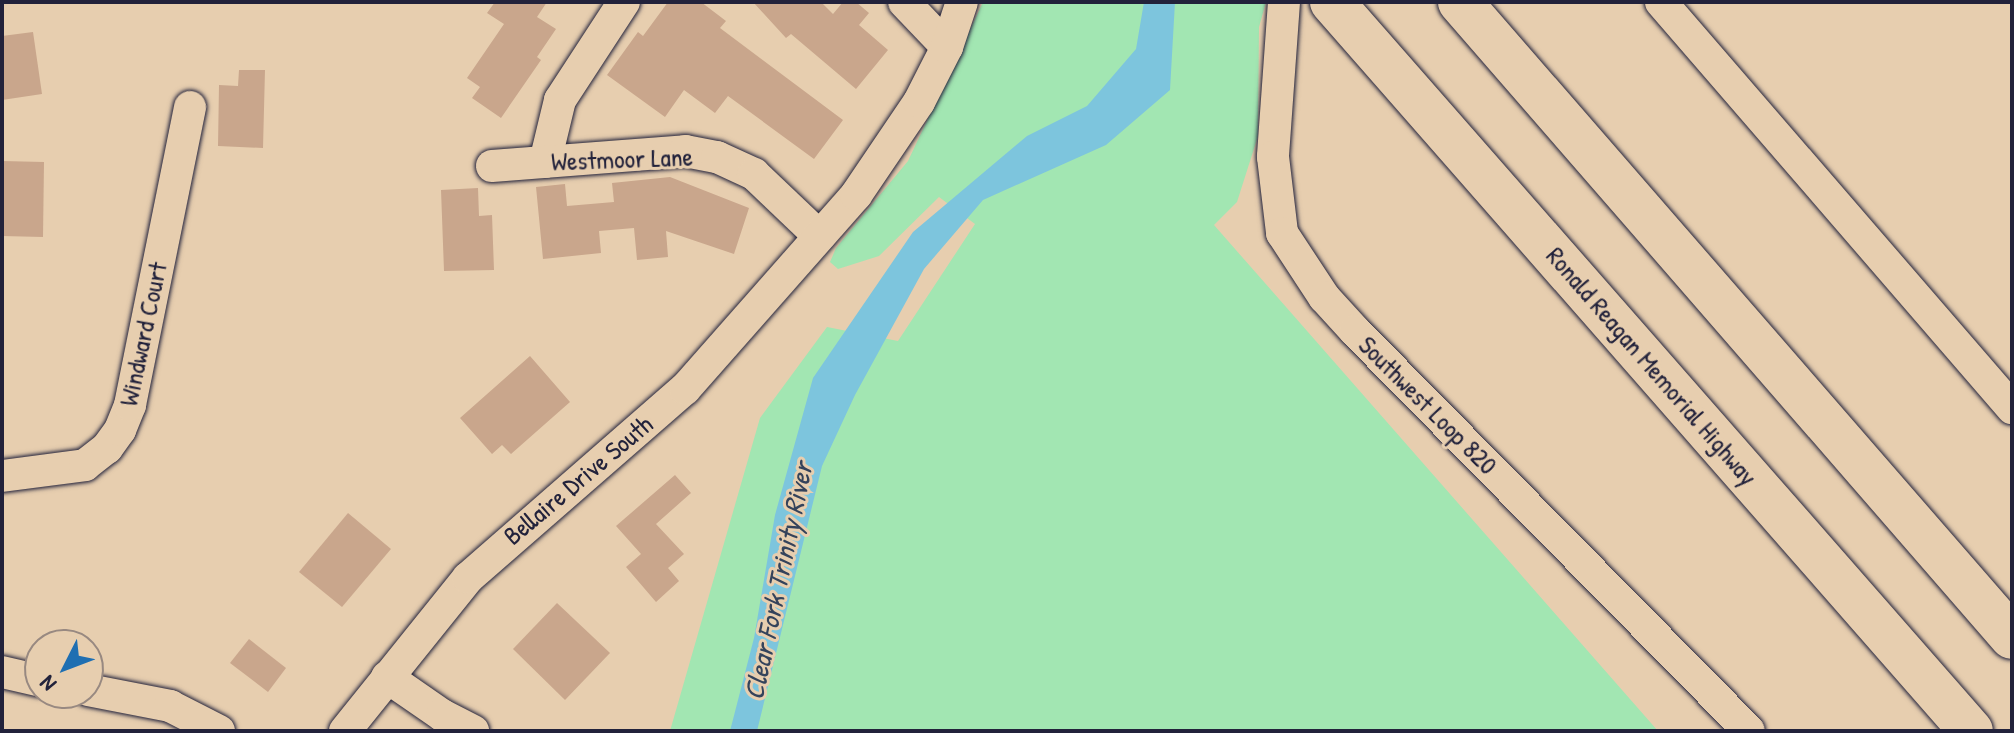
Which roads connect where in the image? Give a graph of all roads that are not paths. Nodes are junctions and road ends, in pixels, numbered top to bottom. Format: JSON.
{"nodes":[{"id":1,"x":624,"y":2,"type":"edge"},
{"id":2,"x":904,"y":2,"type":"edge"},
{"id":3,"x":962,"y":2,"type":"edge"},
{"id":4,"x":1284,"y":2,"type":"edge"},
{"id":5,"x":1332,"y":2,"type":"edge"},
{"id":6,"x":1460,"y":2,"type":"edge"},
{"id":7,"x":1661,"y":2,"type":"edge"},
{"id":8,"x":947,"y":47,"type":"junction"},
{"id":9,"x":190,"y":107,"type":"dead end"},
{"id":10,"x":545,"y":162,"type":"junction"},
{"id":11,"x":492,"y":166,"type":"dead end"},
{"id":12,"x":819,"y":236,"type":"junction"},
{"id":13,"x":2012,"y":408,"type":"edge"},
{"id":14,"x":2,"y":476,"type":"edge"},
{"id":15,"x":2012,"y":637,"type":"edge"},
{"id":16,"x":2,"y":672,"type":"edge"},
{"id":17,"x":24,"y":677,"type":"edge"},
{"id":18,"x":387,"y":677,"type":"junction"},
{"id":19,"x":104,"y":693,"type":"edge"},
{"id":20,"x":219,"y":731,"type":"edge"},
{"id":21,"x":345,"y":731,"type":"edge"},
{"id":22,"x":473,"y":731,"type":"edge"},
{"id":23,"x":1749,"y":731,"type":"edge"},
{"id":24,"x":1971,"y":731,"type":"edge"}],
"edges":[{"from":1,"to":10,"type":"street"},
{"from":2,"to":8,"type":"street"},
{"from":3,"to":8,"type":"street","name":"Bellaire Drive South"},
{"from":4,"to":23,"type":"street","name":"Southwest Loop 820"},
{"from":5,"to":24,"type":"highway","name":"Ronald Reagan Memorial Highway"},
{"from":6,"to":15,"type":"highway"},
{"from":7,"to":13,"type":"street"},
{"from":8,"to":12,"type":"street","name":"Bellaire Drive South"},
{"from":9,"to":14,"type":"street","name":"Windward Court"},
{"from":10,"to":11,"type":"street","name":"Westmoor Lane"},
{"from":10,"to":12,"type":"street","name":"Westmoor Lane"},
{"from":12,"to":18,"type":"street","name":"Bellaire Drive South"},
{"from":16,"to":17,"type":"street"},
{"from":18,"to":21,"type":"street","name":"Bellaire Drive South"},
{"from":18,"to":22,"type":"street"},
{"from":19,"to":20,"type":"street"}]}
